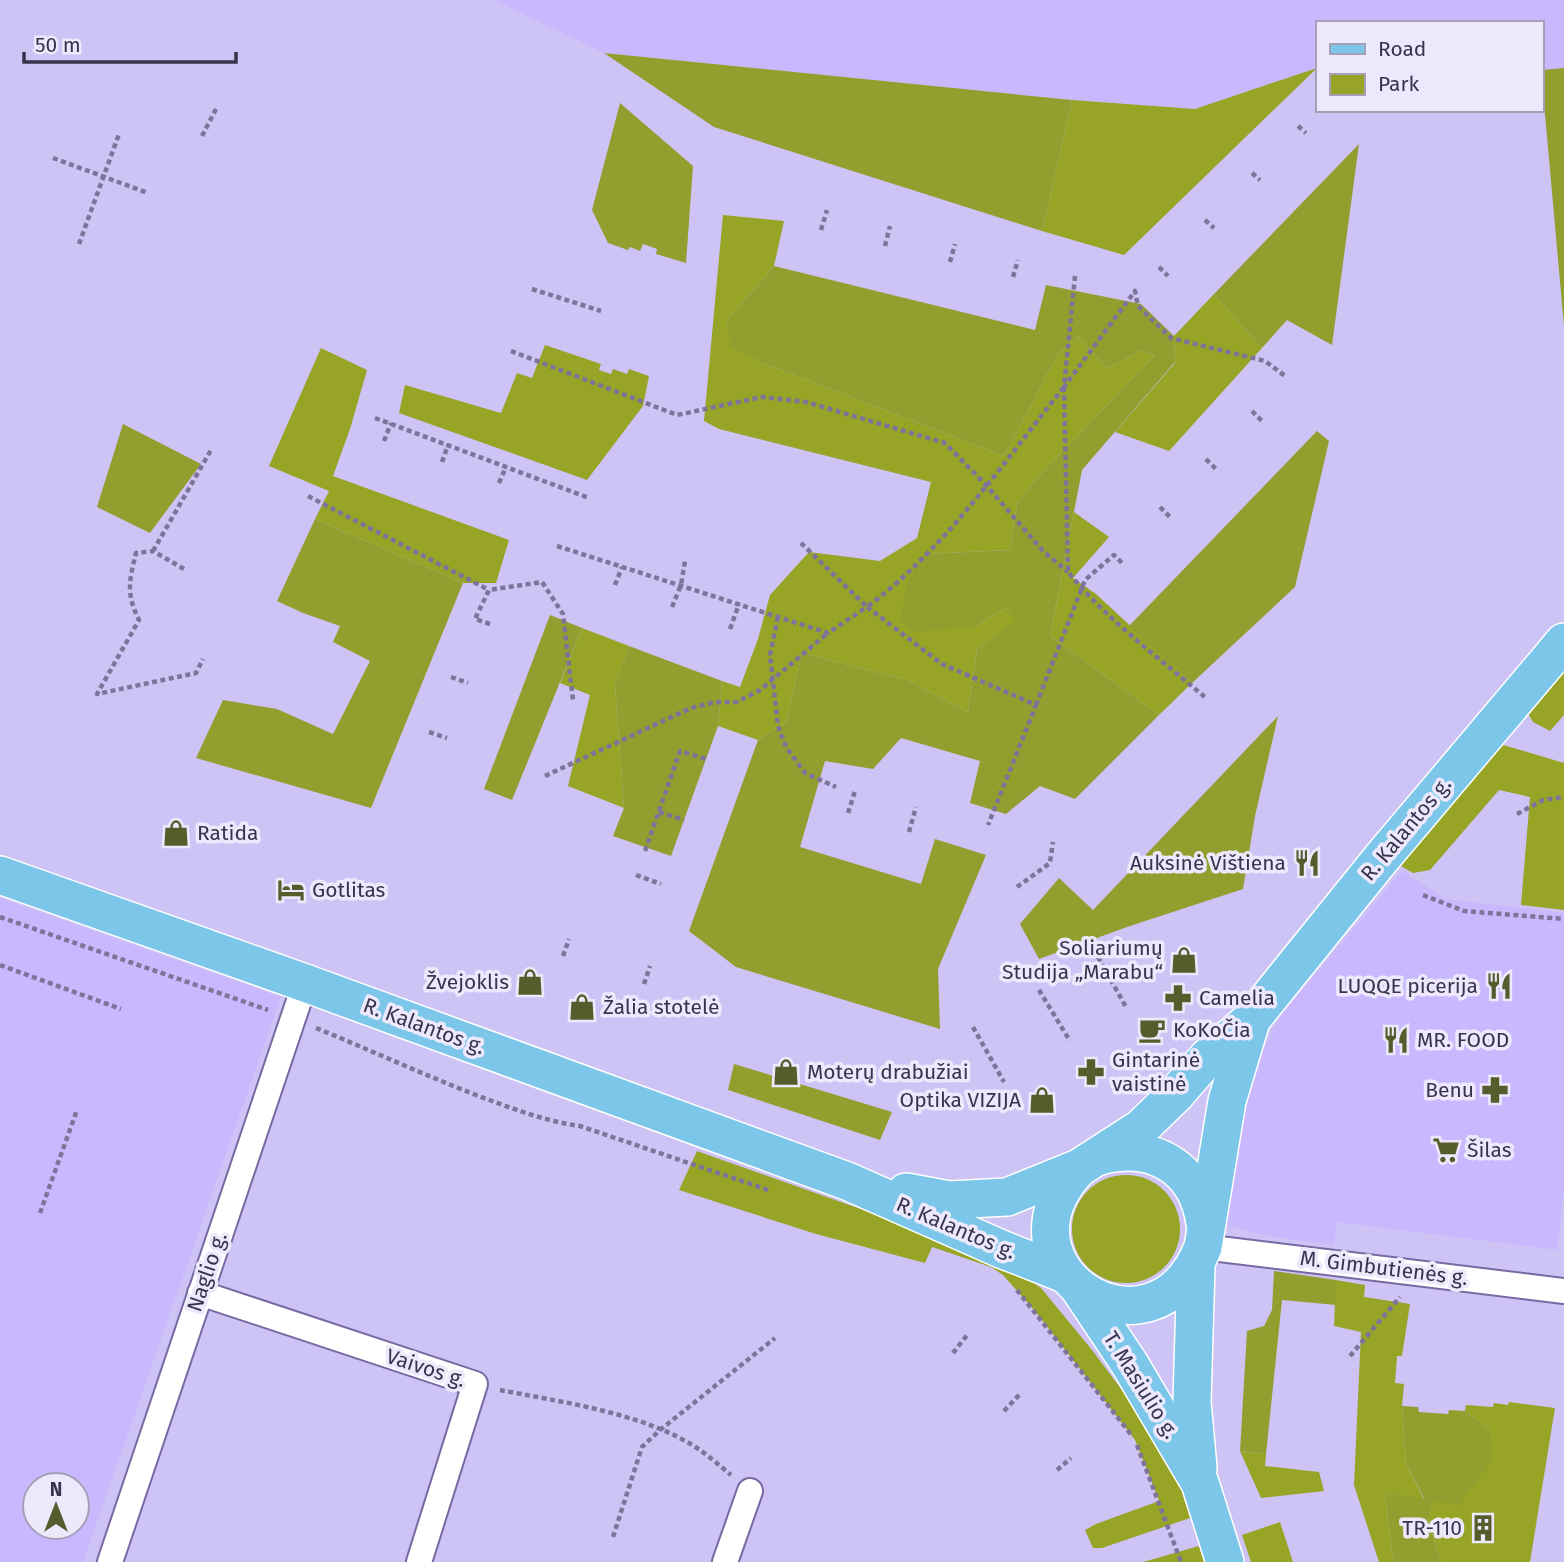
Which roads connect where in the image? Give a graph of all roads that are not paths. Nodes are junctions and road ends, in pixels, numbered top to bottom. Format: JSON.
{"nodes":[{"id":1,"x":1564,"y":642,"type":"edge"},
{"id":2,"x":0,"y":875,"type":"edge"},
{"id":3,"x":305,"y":983,"type":"junction"},
{"id":4,"x":1251,"y":1020,"type":"junction"},
{"id":5,"x":1089,"y":1162,"type":"junction"},
{"id":6,"x":848,"y":1181,"type":"junction"},
{"id":7,"x":1202,"y":1246,"type":"junction"},
{"id":8,"x":1072,"y":1281,"type":"junction"},
{"id":9,"x":1564,"y":1291,"type":"edge"},
{"id":10,"x":200,"y":1293,"type":"junction"},
{"id":11,"x":1200,"y":1483,"type":"junction"},
{"id":12,"x":750,"y":1490,"type":"road end"},
{"id":13,"x":110,"y":1562,"type":"edge"},
{"id":14,"x":419,"y":1562,"type":"edge"},
{"id":15,"x":725,"y":1562,"type":"edge"},
{"id":16,"x":1225,"y":1562,"type":"edge"}],
"edges":[{"from":1,"to":4,"type":"main road","name":"R. Kalantos g."},
{"from":2,"to":3,"type":"main road","name":"R. Kalantos g."},
{"from":3,"to":6,"type":"main road","name":"R. Kalantos g."},
{"from":3,"to":10,"type":"street","name":"Naglio g."},
{"from":4,"to":5,"type":"main road","name":"R. Kalantos g."},
{"from":4,"to":7,"type":"main road","name":"R. Kalantos g."},
{"from":5,"to":6,"type":"main road","name":"R. Kalantos g."},
{"from":5,"to":7,"type":"main road","name":"R. Kalantos g."},
{"from":5,"to":8,"type":"main road","name":"R. Kalantos g."},
{"from":6,"to":8,"type":"main road","name":"R. Kalantos g."},
{"from":7,"to":8,"type":"main road","name":"R. Kalantos g."},
{"from":7,"to":9,"type":"street","name":"M. Gimbutienės g."},
{"from":7,"to":11,"type":"main road","name":"T. Masiulio g."},
{"from":8,"to":11,"type":"main road","name":"T. Masiulio g."},
{"from":10,"to":13,"type":"street","name":"Naglio g."},
{"from":10,"to":14,"type":"street","name":"Vaivos g."},
{"from":11,"to":16,"type":"main road","name":"T. Masiulio g."},
{"from":12,"to":15,"type":"street"}]}
